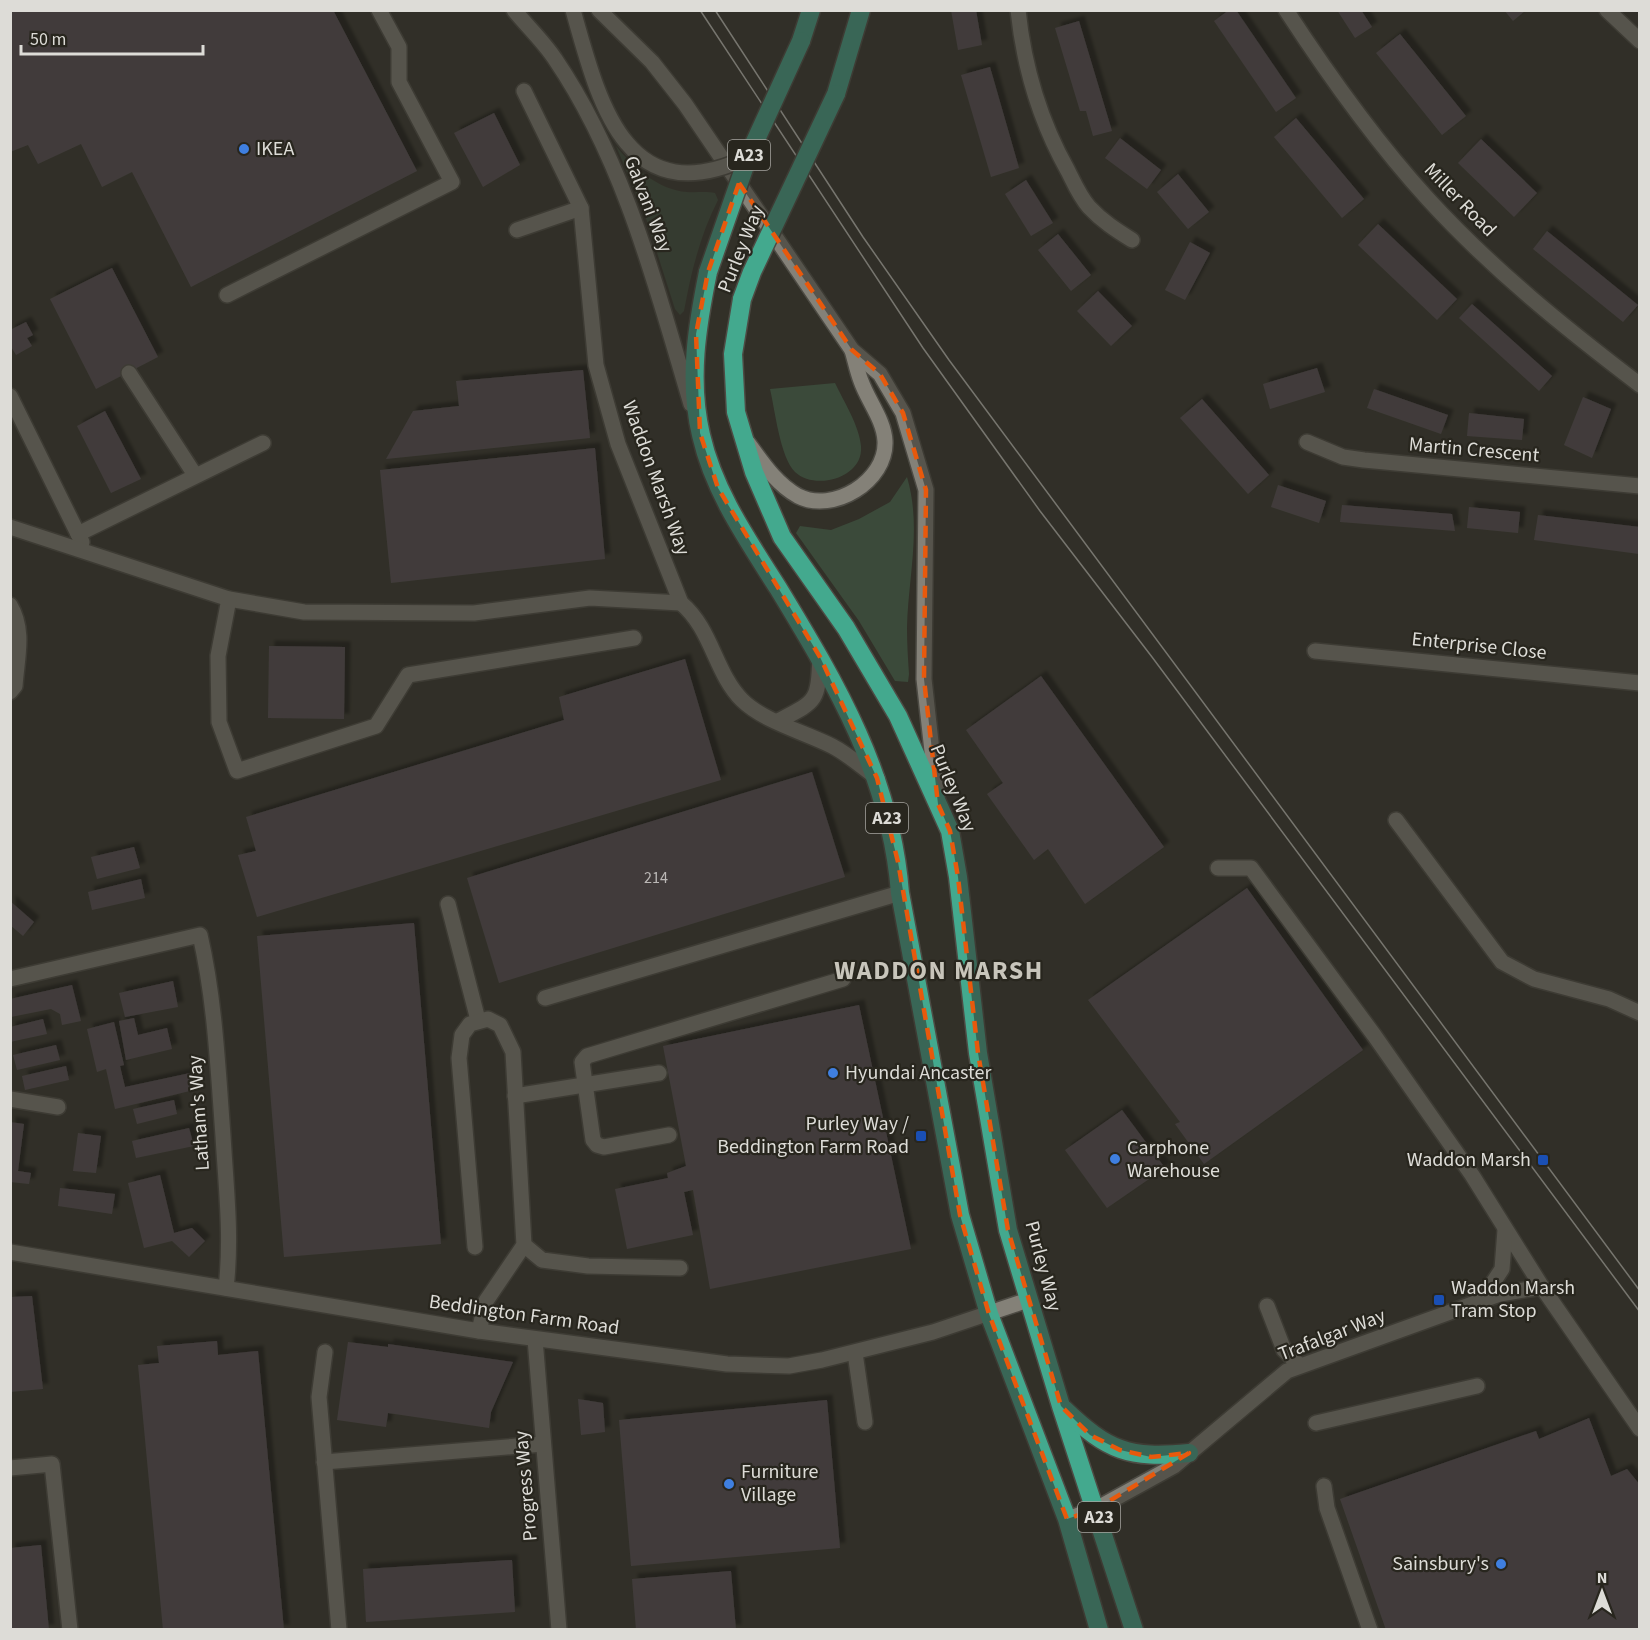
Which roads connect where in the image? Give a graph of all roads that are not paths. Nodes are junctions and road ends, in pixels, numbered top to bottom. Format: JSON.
{"nodes":[{"id":1,"x":379,"y":10,"type":"edge"},
{"id":2,"x":513,"y":10,"type":"edge"},
{"id":3,"x":573,"y":10,"type":"edge"},
{"id":4,"x":599,"y":10,"type":"edge"},
{"id":5,"x":811,"y":10,"type":"edge"},
{"id":6,"x":861,"y":10,"type":"edge"},
{"id":7,"x":1018,"y":10,"type":"edge"},
{"id":8,"x":1286,"y":10,"type":"edge"},
{"id":9,"x":1607,"y":10,"type":"edge"},
{"id":10,"x":1640,"y":41,"type":"edge"},
{"id":11,"x":524,"y":91,"type":"dead end"},
{"id":12,"x":748,"y":157,"type":"junction"},
{"id":13,"x":581,"y":208,"type":"junction"},
{"id":14,"x":517,"y":230,"type":"dead end"},
{"id":15,"x":1132,"y":240,"type":"dead end"},
{"id":16,"x":226,"y":295,"type":"dead end"},
{"id":17,"x":852,"y":350,"type":"junction"},
{"id":18,"x":129,"y":373,"type":"dead end"},
{"id":19,"x":1640,"y":385,"type":"edge"},
{"id":20,"x":10,"y":396,"type":"edge"},
{"id":21,"x":700,"y":433,"type":"junction"},
{"id":22,"x":740,"y":433,"type":"junction"},
{"id":23,"x":1307,"y":442,"type":"dead end"},
{"id":24,"x":262,"y":443,"type":"dead end"},
{"id":25,"x":195,"y":475,"type":"junction"},
{"id":26,"x":1640,"y":486,"type":"edge"},
{"id":27,"x":10,"y":527,"type":"edge"},
{"id":28,"x":78,"y":534,"type":"junction"},
{"id":29,"x":87,"y":553,"type":"junction"},
{"id":30,"x":229,"y":599,"type":"junction"},
{"id":31,"x":681,"y":603,"type":"junction"},
{"id":32,"x":10,"y":605,"type":"edge"},
{"id":33,"x":634,"y":638,"type":"dead end"},
{"id":34,"x":1315,"y":651,"type":"dead end"},
{"id":35,"x":820,"y":657,"type":"junction"},
{"id":36,"x":1640,"y":683,"type":"edge"},
{"id":37,"x":10,"y":692,"type":"edge"},
{"id":38,"x":778,"y":721,"type":"junction"},
{"id":39,"x":877,"y":778,"type":"junction"},
{"id":40,"x":938,"y":804,"type":"junction"},
{"id":41,"x":1395,"y":820,"type":"dead end"},
{"id":42,"x":1218,"y":868,"type":"dead end"},
{"id":43,"x":900,"y":893,"type":"junction"},
{"id":44,"x":448,"y":904,"type":"dead end"},
{"id":45,"x":10,"y":979,"type":"edge"},
{"id":46,"x":843,"y":979,"type":"dead end"},
{"id":47,"x":545,"y":998,"type":"dead end"},
{"id":48,"x":1640,"y":1013,"type":"edge"},
{"id":49,"x":478,"y":1020,"type":"junction"},
{"id":50,"x":659,"y":1073,"type":"dead end"},
{"id":51,"x":585,"y":1086,"type":"junction"},
{"id":52,"x":515,"y":1096,"type":"junction"},
{"id":53,"x":10,"y":1099,"type":"edge"},
{"id":54,"x":58,"y":1107,"type":"dead end"},
{"id":55,"x":669,"y":1135,"type":"dead end"},
{"id":56,"x":1505,"y":1230,"type":"junction"},
{"id":57,"x":524,"y":1245,"type":"junction"},
{"id":58,"x":475,"y":1247,"type":"dead end"},
{"id":59,"x":10,"y":1252,"type":"edge"},
{"id":60,"x":680,"y":1268,"type":"dead end"},
{"id":61,"x":1542,"y":1287,"type":"junction"},
{"id":62,"x":226,"y":1288,"type":"junction"},
{"id":63,"x":1028,"y":1300,"type":"junction"},
{"id":64,"x":1481,"y":1302,"type":"junction"},
{"id":65,"x":1267,"y":1306,"type":"dead end"},
{"id":66,"x":989,"y":1314,"type":"junction"},
{"id":67,"x":479,"y":1331,"type":"junction"},
{"id":68,"x":535,"y":1339,"type":"junction"},
{"id":69,"x":325,"y":1352,"type":"dead end"},
{"id":70,"x":855,"y":1353,"type":"junction"},
{"id":71,"x":1299,"y":1365,"type":"junction"},
{"id":72,"x":1477,"y":1386,"type":"dead end"},
{"id":73,"x":1061,"y":1406,"type":"junction"},
{"id":74,"x":865,"y":1422,"type":"dead end"},
{"id":75,"x":1316,"y":1423,"type":"dead end"},
{"id":76,"x":1640,"y":1429,"type":"edge"},
{"id":77,"x":543,"y":1444,"type":"junction"},
{"id":78,"x":1189,"y":1453,"type":"junction"},
{"id":79,"x":324,"y":1462,"type":"junction"},
{"id":80,"x":10,"y":1468,"type":"edge"},
{"id":81,"x":1324,"y":1486,"type":"dead end"},
{"id":82,"x":1096,"y":1509,"type":"junction"},
{"id":83,"x":1067,"y":1519,"type":"junction"},
{"id":84,"x":70,"y":1629,"type":"edge"},
{"id":85,"x":339,"y":1629,"type":"edge"},
{"id":86,"x":559,"y":1629,"type":"edge"},
{"id":87,"x":1099,"y":1629,"type":"edge"},
{"id":88,"x":1134,"y":1629,"type":"edge"},
{"id":89,"x":1370,"y":1629,"type":"edge"}],
"edges":[{"from":1,"to":16,"type":"street"},
{"from":2,"to":21,"type":"street","name":"Galvani Way"},
{"from":3,"to":12,"type":"street","bridge":true},
{"from":4,"to":17,"type":"street"},
{"from":5,"to":12,"type":"highway","name":"Purley Way","number":"A23","bridge":true},
{"from":6,"to":22,"type":"highway","name":"Purley Way","number":"A23","bridge":true},
{"from":7,"to":15,"type":"street"},
{"from":8,"to":19,"type":"street","name":"Miller Road"},
{"from":9,"to":10,"type":"street"},
{"from":11,"to":13,"type":"street","name":"Waddon Marsh Way"},
{"from":12,"to":21,"type":"highway","name":"Purley Way","number":"A23","bridge":true},
{"from":13,"to":14,"type":"street"},
{"from":13,"to":31,"type":"street","name":"Waddon Marsh Way"},
{"from":17,"to":22,"type":"street"},
{"from":17,"to":40,"type":"street"},
{"from":18,"to":25,"type":"street"},
{"from":20,"to":28,"type":"street"},
{"from":21,"to":35,"type":"highway","name":"Purley Way","number":"A23"},
{"from":22,"to":40,"type":"highway","name":"Purley Way","number":"A23"},
{"from":23,"to":26,"type":"street","name":"Martin Crescent"},
{"from":24,"to":25,"type":"street"},
{"from":25,"to":28,"type":"street"},
{"from":27,"to":29,"type":"street"},
{"from":28,"to":29,"type":"street"},
{"from":29,"to":30,"type":"street"},
{"from":30,"to":31,"type":"street"},
{"from":30,"to":33,"type":"street"},
{"from":31,"to":38,"type":"street","name":"Waddon Marsh Way"},
{"from":32,"to":37,"type":"street"},
{"from":34,"to":36,"type":"street","name":"Enterprise Close"},
{"from":35,"to":38,"type":"street"},
{"from":35,"to":39,"type":"highway","name":"Purley Way","number":"A23"},
{"from":38,"to":39,"type":"street","name":"Waddon Marsh Way"},
{"from":39,"to":43,"type":"highway","name":"Purley Way","number":"A23"},
{"from":40,"to":63,"type":"highway","name":"Purley Way","number":"A23"},
{"from":41,"to":48,"type":"street"},
{"from":42,"to":56,"type":"street"},
{"from":43,"to":47,"type":"street"},
{"from":43,"to":66,"type":"highway","name":"Purley Way","number":"A23"},
{"from":44,"to":49,"type":"street"},
{"from":45,"to":62,"type":"street","name":"Latham's Way"},
{"from":46,"to":51,"type":"street"},
{"from":49,"to":52,"type":"street"},
{"from":49,"to":58,"type":"street"},
{"from":50,"to":51,"type":"street"},
{"from":51,"to":52,"type":"street"},
{"from":51,"to":55,"type":"street"},
{"from":52,"to":57,"type":"street"},
{"from":53,"to":54,"type":"street"},
{"from":56,"to":61,"type":"street"},
{"from":56,"to":64,"type":"street"},
{"from":57,"to":60,"type":"street"},
{"from":57,"to":67,"type":"street"},
{"from":59,"to":62,"type":"street","name":"Beddington Farm Road"},
{"from":61,"to":64,"type":"street","name":"Trafalgar Way"},
{"from":61,"to":76,"type":"street"},
{"from":62,"to":67,"type":"street","name":"Beddington Farm Road"},
{"from":63,"to":66,"type":"street","name":"Beddington Farm Road"},
{"from":63,"to":73,"type":"highway","name":"Purley Way","number":"A23"},
{"from":64,"to":71,"type":"street","name":"Trafalgar Way"},
{"from":65,"to":71,"type":"street"},
{"from":66,"to":70,"type":"street","name":"Beddington Farm Road"},
{"from":66,"to":83,"type":"highway","name":"Purley Way","number":"A23"},
{"from":67,"to":68,"type":"street","name":"Beddington Farm Road"},
{"from":68,"to":70,"type":"street","name":"Beddington Farm Road"},
{"from":68,"to":77,"type":"street","name":"Progress Way"},
{"from":69,"to":79,"type":"street"},
{"from":70,"to":74,"type":"street"},
{"from":71,"to":78,"type":"street","name":"Trafalgar Way"},
{"from":72,"to":75,"type":"street"},
{"from":73,"to":78,"type":"highway"},
{"from":73,"to":82,"type":"highway","name":"Purley Way","number":"A23"},
{"from":77,"to":79,"type":"street"},
{"from":77,"to":86,"type":"street","name":"Progress Way"},
{"from":78,"to":82,"type":"street","name":"Trafalgar Way"},
{"from":79,"to":85,"type":"street"},
{"from":80,"to":84,"type":"street"},
{"from":81,"to":89,"type":"street"},
{"from":82,"to":83,"type":"street","name":"Trafalgar Way"},
{"from":82,"to":88,"type":"highway","name":"Purley Way","number":"A23"},
{"from":83,"to":87,"type":"highway","name":"Purley Way","number":"A23"}]}
